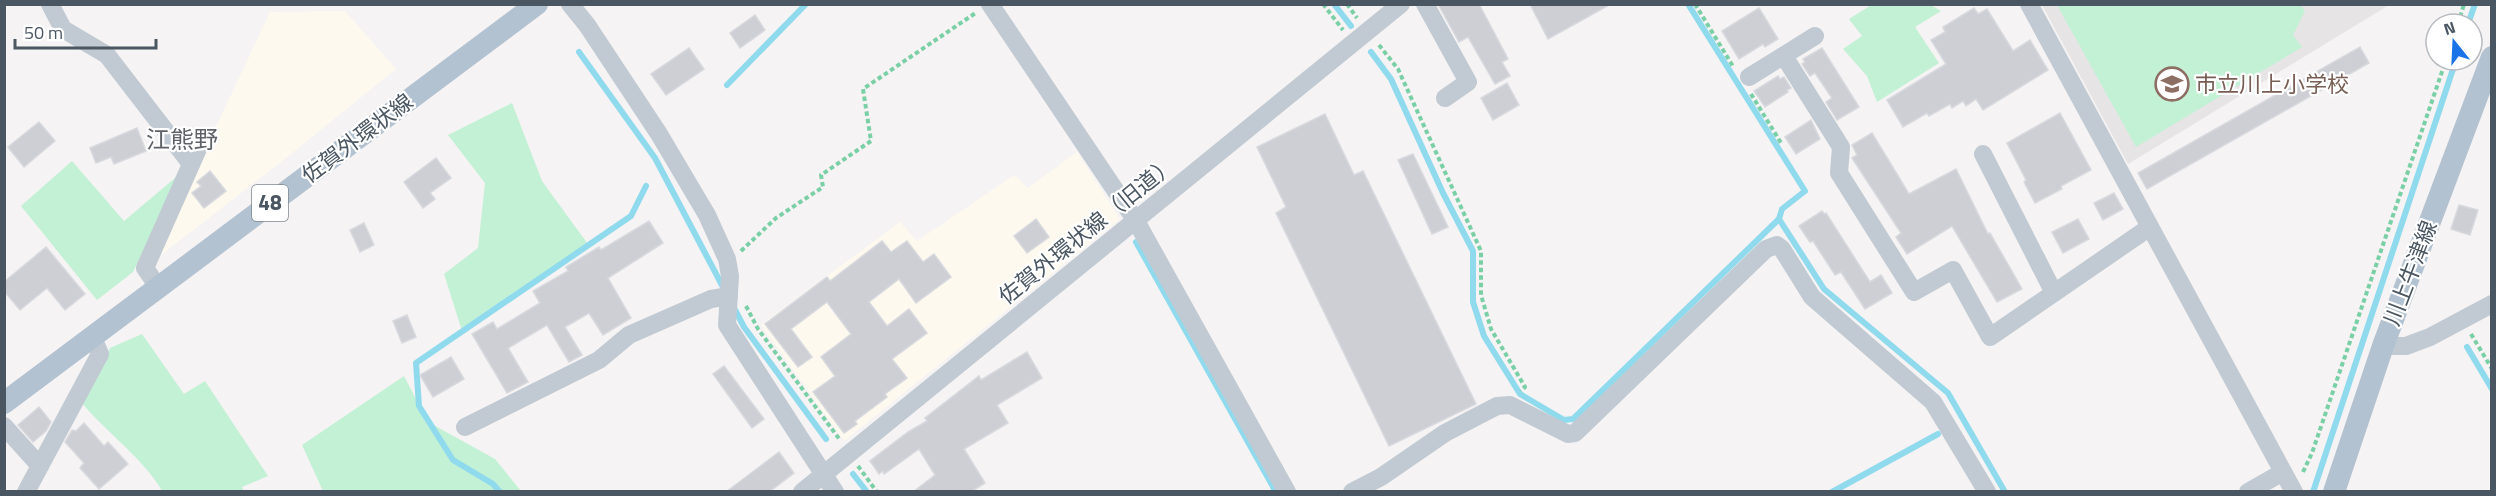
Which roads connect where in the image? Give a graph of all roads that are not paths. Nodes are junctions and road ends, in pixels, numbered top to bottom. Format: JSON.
{"nodes":[{"id":1,"x":50,"y":4,"type":"edge"},
{"id":2,"x":537,"y":4,"type":"edge"},
{"id":3,"x":570,"y":4,"type":"edge"},
{"id":4,"x":1401,"y":4,"type":"edge"},
{"id":5,"x":1425,"y":4,"type":"edge"},
{"id":6,"x":2030,"y":4,"type":"edge"},
{"id":7,"x":985,"y":8,"type":"edge"},
{"id":8,"x":1815,"y":36,"type":"dead end"},
{"id":9,"x":1784,"y":56,"type":"junction"},
{"id":10,"x":2492,"y":57,"type":"edge"},
{"id":11,"x":1749,"y":77,"type":"dead end"},
{"id":12,"x":1445,"y":98,"type":"dead end"},
{"id":13,"x":201,"y":142,"type":"dead end"},
{"id":14,"x":1983,"y":154,"type":"dead end"},
{"id":15,"x":192,"y":164,"type":"junction"},
{"id":16,"x":1136,"y":221,"type":"junction"},
{"id":17,"x":2150,"y":227,"type":"junction"},
{"id":18,"x":158,"y":287,"type":"junction"},
{"id":19,"x":2054,"y":293,"type":"junction"},
{"id":20,"x":728,"y":299,"type":"junction"},
{"id":21,"x":2492,"y":304,"type":"edge"},
{"id":22,"x":93,"y":336,"type":"junction"},
{"id":23,"x":2383,"y":346,"type":"junction"},
{"id":24,"x":4,"y":403,"type":"edge"},
{"id":25,"x":4,"y":426,"type":"edge"},
{"id":26,"x":465,"y":427,"type":"dead end"},
{"id":27,"x":40,"y":466,"type":"junction"},
{"id":28,"x":2283,"y":472,"type":"junction"},
{"id":29,"x":824,"y":476,"type":"junction"},
{"id":30,"x":2294,"y":491,"type":"edge"},
{"id":31,"x":26,"y":492,"type":"edge"},
{"id":32,"x":802,"y":492,"type":"edge"},
{"id":33,"x":835,"y":492,"type":"edge"},
{"id":34,"x":1287,"y":492,"type":"edge"},
{"id":35,"x":1352,"y":492,"type":"edge"},
{"id":36,"x":1987,"y":492,"type":"edge"},
{"id":37,"x":2248,"y":492,"type":"edge"},
{"id":38,"x":2334,"y":492,"type":"edge"}],
"edges":[{"from":1,"to":15,"type":"street"},
{"from":2,"to":18,"type":"main road","name":"佐賀外環状線","number":"48"},
{"from":3,"to":20,"type":"street"},
{"from":4,"to":16,"type":"street","name":"佐賀外環状線（旧道）"},
{"from":5,"to":12,"type":"street"},
{"from":6,"to":17,"type":"street"},
{"from":7,"to":16,"type":"street"},
{"from":8,"to":9,"type":"street"},
{"from":9,"to":11,"type":"street"},
{"from":9,"to":19,"type":"street"},
{"from":10,"to":23,"type":"main road","name":"川上牛津線"},
{"from":13,"to":15,"type":"street"},
{"from":14,"to":19,"type":"street"},
{"from":15,"to":18,"type":"street"},
{"from":16,"to":29,"type":"street","name":"佐賀外環状線（旧道）"},
{"from":16,"to":34,"type":"street"},
{"from":17,"to":19,"type":"street"},
{"from":17,"to":28,"type":"street"},
{"from":18,"to":22,"type":"main road","name":"佐賀外環状線","number":"48"},
{"from":20,"to":26,"type":"street"},
{"from":20,"to":29,"type":"street"},
{"from":21,"to":23,"type":"street"},
{"from":22,"to":24,"type":"main road","name":"佐賀外環状線","number":"48"},
{"from":22,"to":27,"type":"street"},
{"from":23,"to":38,"type":"main road","name":"川上牛津線"},
{"from":25,"to":27,"type":"street"},
{"from":27,"to":31,"type":"street"},
{"from":28,"to":30,"type":"street"},
{"from":28,"to":37,"type":"street"},
{"from":29,"to":32,"type":"street","name":"佐賀外環状線（旧道）"},
{"from":29,"to":33,"type":"street"},
{"from":35,"to":36,"type":"street"}]}
